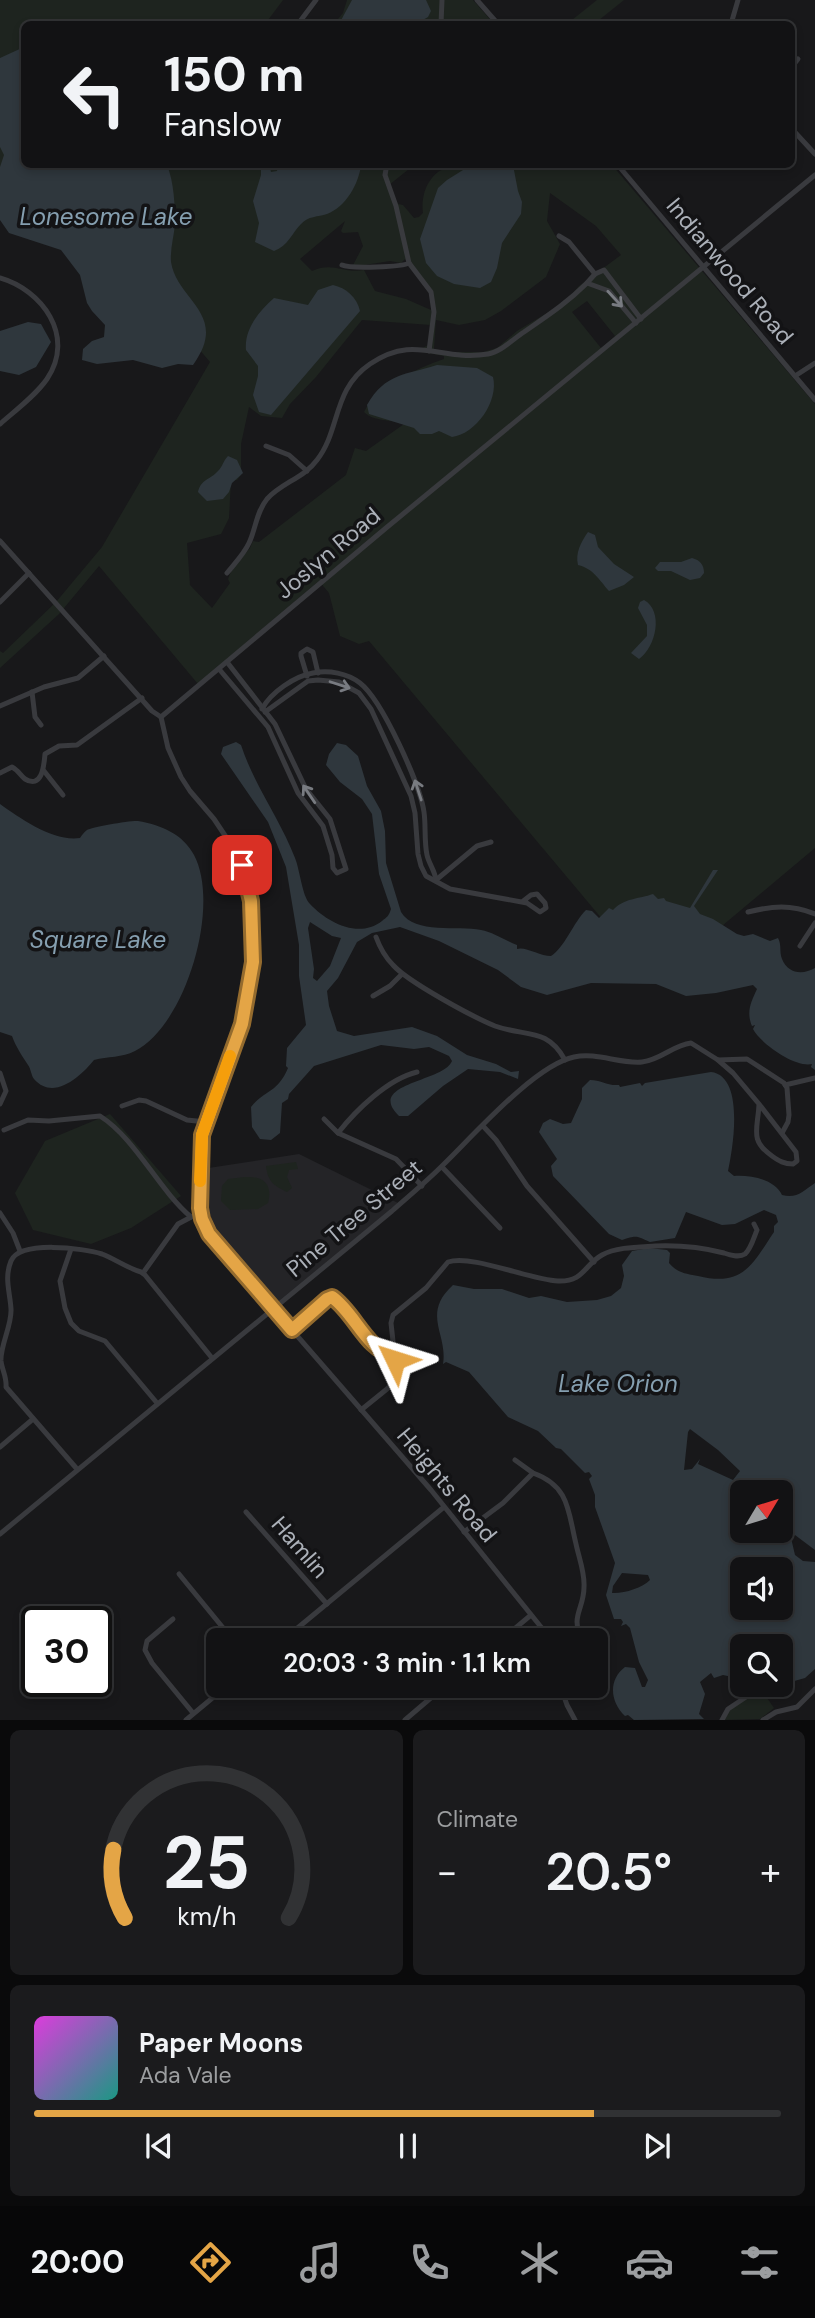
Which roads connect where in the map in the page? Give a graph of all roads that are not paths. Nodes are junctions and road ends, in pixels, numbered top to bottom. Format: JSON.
{"nodes":[{"id":1,"x":316,"y":0,"type":"edge"},
{"id":2,"x":442,"y":0,"type":"edge"},
{"id":3,"x":477,"y":0,"type":"edge"},
{"id":4,"x":737,"y":0,"type":"edge"},
{"id":5,"x":300,"y":21,"type":"edge"},
{"id":6,"x":442,"y":21,"type":"edge"},
{"id":7,"x":495,"y":21,"type":"edge"},
{"id":8,"x":732,"y":21,"type":"edge"},
{"id":9,"x":798,"y":59,"type":"dead end"},
{"id":10,"x":795,"y":63,"type":"edge"},
{"id":11,"x":795,"y":132,"type":"edge"},
{"id":12,"x":815,"y":154,"type":"edge"},
{"id":13,"x":386,"y":168,"type":"edge"},
{"id":14,"x":620,"y":168,"type":"edge"},
{"id":15,"x":815,"y":175,"type":"edge"},
{"id":16,"x":559,"y":236,"type":"dead end"},
{"id":17,"x":409,"y":263,"type":"junction"},
{"id":18,"x":342,"y":265,"type":"dead end"},
{"id":19,"x":704,"y":267,"type":"junction"},
{"id":20,"x":594,"y":274,"type":"junction"},
{"id":21,"x":0,"y":278,"type":"edge"},
{"id":22,"x":587,"y":283,"type":"junction"},
{"id":23,"x":638,"y":321,"type":"junction"},
{"id":24,"x":429,"y":351,"type":"junction"},
{"id":25,"x":815,"y":363,"type":"edge"},
{"id":26,"x":795,"y":376,"type":"junction"},
{"id":27,"x":815,"y":400,"type":"edge"},
{"id":28,"x":0,"y":424,"type":"edge"},
{"id":29,"x":266,"y":446,"type":"dead end"},
{"id":30,"x":307,"y":471,"type":"junction"},
{"id":31,"x":0,"y":541,"type":"edge"},
{"id":32,"x":29,"y":573,"type":"junction"},
{"id":33,"x":227,"y":573,"type":"dead end"},
{"id":34,"x":0,"y":602,"type":"edge"},
{"id":35,"x":104,"y":656,"type":"junction"},
{"id":36,"x":227,"y":662,"type":"junction"},
{"id":37,"x":219,"y":669,"type":"junction"},
{"id":38,"x":318,"y":672,"type":"junction"},
{"id":39,"x":306,"y":674,"type":"junction"},
{"id":40,"x":318,"y":680,"type":"junction"},
{"id":41,"x":308,"y":681,"type":"junction"},
{"id":42,"x":32,"y":692,"type":"junction"},
{"id":43,"x":142,"y":698,"type":"junction"},
{"id":44,"x":0,"y":706,"type":"edge"},
{"id":45,"x":265,"y":709,"type":"junction"},
{"id":46,"x":258,"y":714,"type":"junction"},
{"id":47,"x":161,"y":717,"type":"junction"},
{"id":48,"x":41,"y":725,"type":"dead end"},
{"id":49,"x":44,"y":771,"type":"junction"},
{"id":50,"x":0,"y":774,"type":"edge"},
{"id":51,"x":63,"y":795,"type":"dead end"},
{"id":52,"x":491,"y":842,"type":"dead end"},
{"id":53,"x":340,"y":853,"type":"junction"},
{"id":54,"x":332,"y":855,"type":"junction"},
{"id":55,"x":436,"y":880,"type":"junction"},
{"id":56,"x":522,"y":902,"type":"dead end"},
{"id":57,"x":748,"y":912,"type":"dead end"},
{"id":58,"x":815,"y":914,"type":"edge"},
{"id":59,"x":815,"y":923,"type":"edge"},
{"id":60,"x":376,"y":937,"type":"dead end"},
{"id":61,"x":800,"y":946,"type":"dead end"},
{"id":62,"x":402,"y":974,"type":"junction"},
{"id":63,"x":373,"y":996,"type":"dead end"},
{"id":64,"x":565,"y":1060,"type":"junction"},
{"id":65,"x":718,"y":1060,"type":"junction"},
{"id":66,"x":417,"y":1072,"type":"dead end"},
{"id":67,"x":0,"y":1073,"type":"edge"},
{"id":68,"x":815,"y":1078,"type":"edge"},
{"id":69,"x":785,"y":1085,"type":"junction"},
{"id":70,"x":0,"y":1104,"type":"edge"},
{"id":71,"x":759,"y":1104,"type":"junction"},
{"id":72,"x":122,"y":1106,"type":"dead end"},
{"id":73,"x":324,"y":1119,"type":"dead end"},
{"id":74,"x":206,"y":1122,"type":"junction"},
{"id":75,"x":483,"y":1126,"type":"junction"},
{"id":76,"x":1,"y":1131,"type":"edge"},
{"id":77,"x":338,"y":1133,"type":"junction"},
{"id":78,"x":782,"y":1133,"type":"junction"},
{"id":79,"x":442,"y":1167,"type":"junction"},
{"id":80,"x":422,"y":1186,"type":"junction"},
{"id":81,"x":0,"y":1213,"type":"edge"},
{"id":82,"x":201,"y":1216,"type":"junction"},
{"id":83,"x":191,"y":1217,"type":"junction"},
{"id":84,"x":754,"y":1224,"type":"dead end"},
{"id":85,"x":500,"y":1228,"type":"dead end"},
{"id":86,"x":71,"y":1249,"type":"junction"},
{"id":87,"x":19,"y":1251,"type":"junction"},
{"id":88,"x":594,"y":1262,"type":"junction"},
{"id":89,"x":143,"y":1273,"type":"junction"},
{"id":90,"x":273,"y":1308,"type":"junction"},
{"id":91,"x":292,"y":1330,"type":"junction"},
{"id":92,"x":394,"y":1356,"type":"junction"},
{"id":93,"x":212,"y":1358,"type":"junction"},
{"id":94,"x":1,"y":1361,"type":"edge"},
{"id":95,"x":3,"y":1386,"type":"edge"},
{"id":96,"x":157,"y":1403,"type":"junction"},
{"id":97,"x":361,"y":1410,"type":"junction"},
{"id":98,"x":33,"y":1419,"type":"junction"},
{"id":99,"x":0,"y":1447,"type":"edge"},
{"id":100,"x":514,"y":1460,"type":"dead end"},
{"id":101,"x":77,"y":1469,"type":"junction"},
{"id":102,"x":533,"y":1473,"type":"junction"},
{"id":103,"x":444,"y":1507,"type":"junction"},
{"id":104,"x":246,"y":1512,"type":"dead end"},
{"id":105,"x":464,"y":1532,"type":"junction"},
{"id":106,"x":0,"y":1534,"type":"edge"},
{"id":107,"x":179,"y":1574,"type":"dead end"},
{"id":108,"x":327,"y":1604,"type":"junction"},
{"id":109,"x":531,"y":1615,"type":"junction"},
{"id":110,"x":173,"y":1619,"type":"dead end"},
{"id":111,"x":223,"y":1628,"type":"edge"},
{"id":112,"x":298,"y":1628,"type":"edge"},
{"id":113,"x":515,"y":1628,"type":"edge"},
{"id":114,"x":541,"y":1628,"type":"edge"},
{"id":115,"x":577,"y":1628,"type":"edge"},
{"id":116,"x":815,"y":1689,"type":"edge"},
{"id":117,"x":746,"y":1697,"type":"dead end"},
{"id":118,"x":212,"y":1698,"type":"edge"},
{"id":119,"x":431,"y":1698,"type":"edge"},
{"id":120,"x":564,"y":1698,"type":"edge"},
{"id":121,"x":193,"y":1713,"type":"junction"},
{"id":122,"x":186,"y":1720,"type":"edge"},
{"id":123,"x":405,"y":1720,"type":"edge"},
{"id":124,"x":575,"y":1720,"type":"edge"},
{"id":125,"x":722,"y":1720,"type":"edge"},
{"id":126,"x":763,"y":1720,"type":"edge"}],
"edges":[{"from":1,"to":5,"type":"street"},
{"from":2,"to":6,"type":"street"},
{"from":3,"to":7,"type":"street"},
{"from":4,"to":8,"type":"street"},
{"from":9,"to":10,"type":"street"},
{"from":11,"to":12,"type":"street"},
{"from":13,"to":17,"type":"street"},
{"from":14,"to":19,"type":"street","name":"Indianwood Road"},
{"from":15,"to":19,"type":"street","name":"Joslyn Road"},
{"from":16,"to":20,"type":"street"},
{"from":17,"to":18,"type":"street"},
{"from":17,"to":24,"type":"street"},
{"from":19,"to":23,"type":"street","name":"Joslyn Road"},
{"from":19,"to":26,"type":"street","name":"Indianwood Road"},
{"from":20,"to":22,"type":"street"},
{"from":20,"to":23,"type":"street"},
{"from":21,"to":28,"type":"street"},
{"from":22,"to":23,"type":"street","one_way":true},
{"from":22,"to":24,"type":"street"},
{"from":23,"to":36,"type":"street","name":"Joslyn Road"},
{"from":24,"to":30,"type":"street"},
{"from":25,"to":26,"type":"street"},
{"from":26,"to":27,"type":"street","name":"Indianwood Road"},
{"from":29,"to":30,"type":"street"},
{"from":30,"to":33,"type":"street"},
{"from":31,"to":32,"type":"street"},
{"from":32,"to":34,"type":"street"},
{"from":32,"to":35,"type":"street"},
{"from":35,"to":42,"type":"street"},
{"from":35,"to":43,"type":"street"},
{"from":36,"to":37,"type":"street","name":"Joslyn Road"},
{"from":36,"to":45,"type":"street"},
{"from":37,"to":46,"type":"street"},
{"from":37,"to":47,"type":"street","name":"Joslyn Road"},
{"from":38,"to":39,"type":"street"},
{"from":38,"to":39,"type":"street"},
{"from":38,"to":40,"type":"street"},
{"from":55,"to":38,"type":"street","one_way":true},
{"from":39,"to":41,"type":"street"},
{"from":39,"to":45,"type":"street"},
{"from":40,"to":41,"type":"street"},
{"from":40,"to":55,"type":"street","one_way":true},
{"from":41,"to":45,"type":"street"},
{"from":42,"to":44,"type":"street"},
{"from":42,"to":48,"type":"street"},
{"from":43,"to":47,"type":"street"},
{"from":43,"to":49,"type":"street"},
{"from":45,"to":46,"type":"street"},
{"from":53,"to":45,"type":"street","one_way":true},
{"from":46,"to":54,"type":"street"},
{"from":47,"to":74,"type":"street"},
{"from":49,"to":50,"type":"street"},
{"from":49,"to":51,"type":"street"},
{"from":52,"to":55,"type":"street"},
{"from":53,"to":54,"type":"street"},
{"from":53,"to":54,"type":"street"},
{"from":55,"to":56,"type":"street"},
{"from":57,"to":58,"type":"street"},
{"from":59,"to":61,"type":"street"},
{"from":60,"to":62,"type":"street"},
{"from":62,"to":63,"type":"street"},
{"from":62,"to":64,"type":"street"},
{"from":64,"to":65,"type":"street"},
{"from":64,"to":75,"type":"street","name":"Pine Tree Street"},
{"from":65,"to":69,"type":"street"},
{"from":65,"to":71,"type":"street"},
{"from":66,"to":77,"type":"street"},
{"from":67,"to":70,"type":"street"},
{"from":68,"to":69,"type":"street"},
{"from":69,"to":78,"type":"street"},
{"from":71,"to":78,"type":"street"},
{"from":71,"to":78,"type":"street"},
{"from":72,"to":74,"type":"street"},
{"from":73,"to":77,"type":"street"},
{"from":74,"to":82,"type":"street"},
{"from":75,"to":79,"type":"street","name":"Pine Tree Street"},
{"from":75,"to":88,"type":"street"},
{"from":76,"to":83,"type":"street"},
{"from":77,"to":80,"type":"street"},
{"from":79,"to":80,"type":"street","name":"Pine Tree Street"},
{"from":79,"to":85,"type":"street"},
{"from":80,"to":90,"type":"street","name":"Pine Tree Street"},
{"from":81,"to":87,"type":"street"},
{"from":82,"to":83,"type":"street"},
{"from":82,"to":90,"type":"street","name":"Heights Road"},
{"from":83,"to":89,"type":"street"},
{"from":84,"to":88,"type":"street"},
{"from":86,"to":87,"type":"street"},
{"from":86,"to":89,"type":"street"},
{"from":86,"to":96,"type":"street"},
{"from":87,"to":94,"type":"street"},
{"from":88,"to":92,"type":"street"},
{"from":89,"to":93,"type":"street"},
{"from":90,"to":91,"type":"street","name":"Heights Road"},
{"from":90,"to":93,"type":"street","name":"Pine Tree Street"},
{"from":91,"to":92,"type":"street"},
{"from":91,"to":97,"type":"street","name":"Heights Road"},
{"from":92,"to":97,"type":"street"},
{"from":93,"to":96,"type":"street","name":"Pine Tree Street"},
{"from":94,"to":95,"type":"street"},
{"from":95,"to":98,"type":"street"},
{"from":96,"to":101,"type":"street","name":"Pine Tree Street"},
{"from":97,"to":103,"type":"street","name":"Heights Road"},
{"from":98,"to":99,"type":"street"},
{"from":98,"to":101,"type":"street"},
{"from":100,"to":102,"type":"street"},
{"from":101,"to":106,"type":"street","name":"Pine Tree Street"},
{"from":102,"to":105,"type":"street"},
{"from":102,"to":115,"type":"street"},
{"from":103,"to":105,"type":"street","name":"Heights Road"},
{"from":103,"to":108,"type":"street"},
{"from":104,"to":108,"type":"street","name":"Hamlin"},
{"from":105,"to":109,"type":"street","name":"Heights Road"},
{"from":107,"to":111,"type":"street"},
{"from":108,"to":112,"type":"street"},
{"from":109,"to":113,"type":"street"},
{"from":109,"to":114,"type":"street","name":"Heights Road"},
{"from":110,"to":121,"type":"street"},
{"from":116,"to":126,"type":"street"},
{"from":117,"to":125,"type":"street"},
{"from":118,"to":121,"type":"street"},
{"from":119,"to":123,"type":"street"},
{"from":120,"to":124,"type":"street"},
{"from":121,"to":122,"type":"street"}]}
